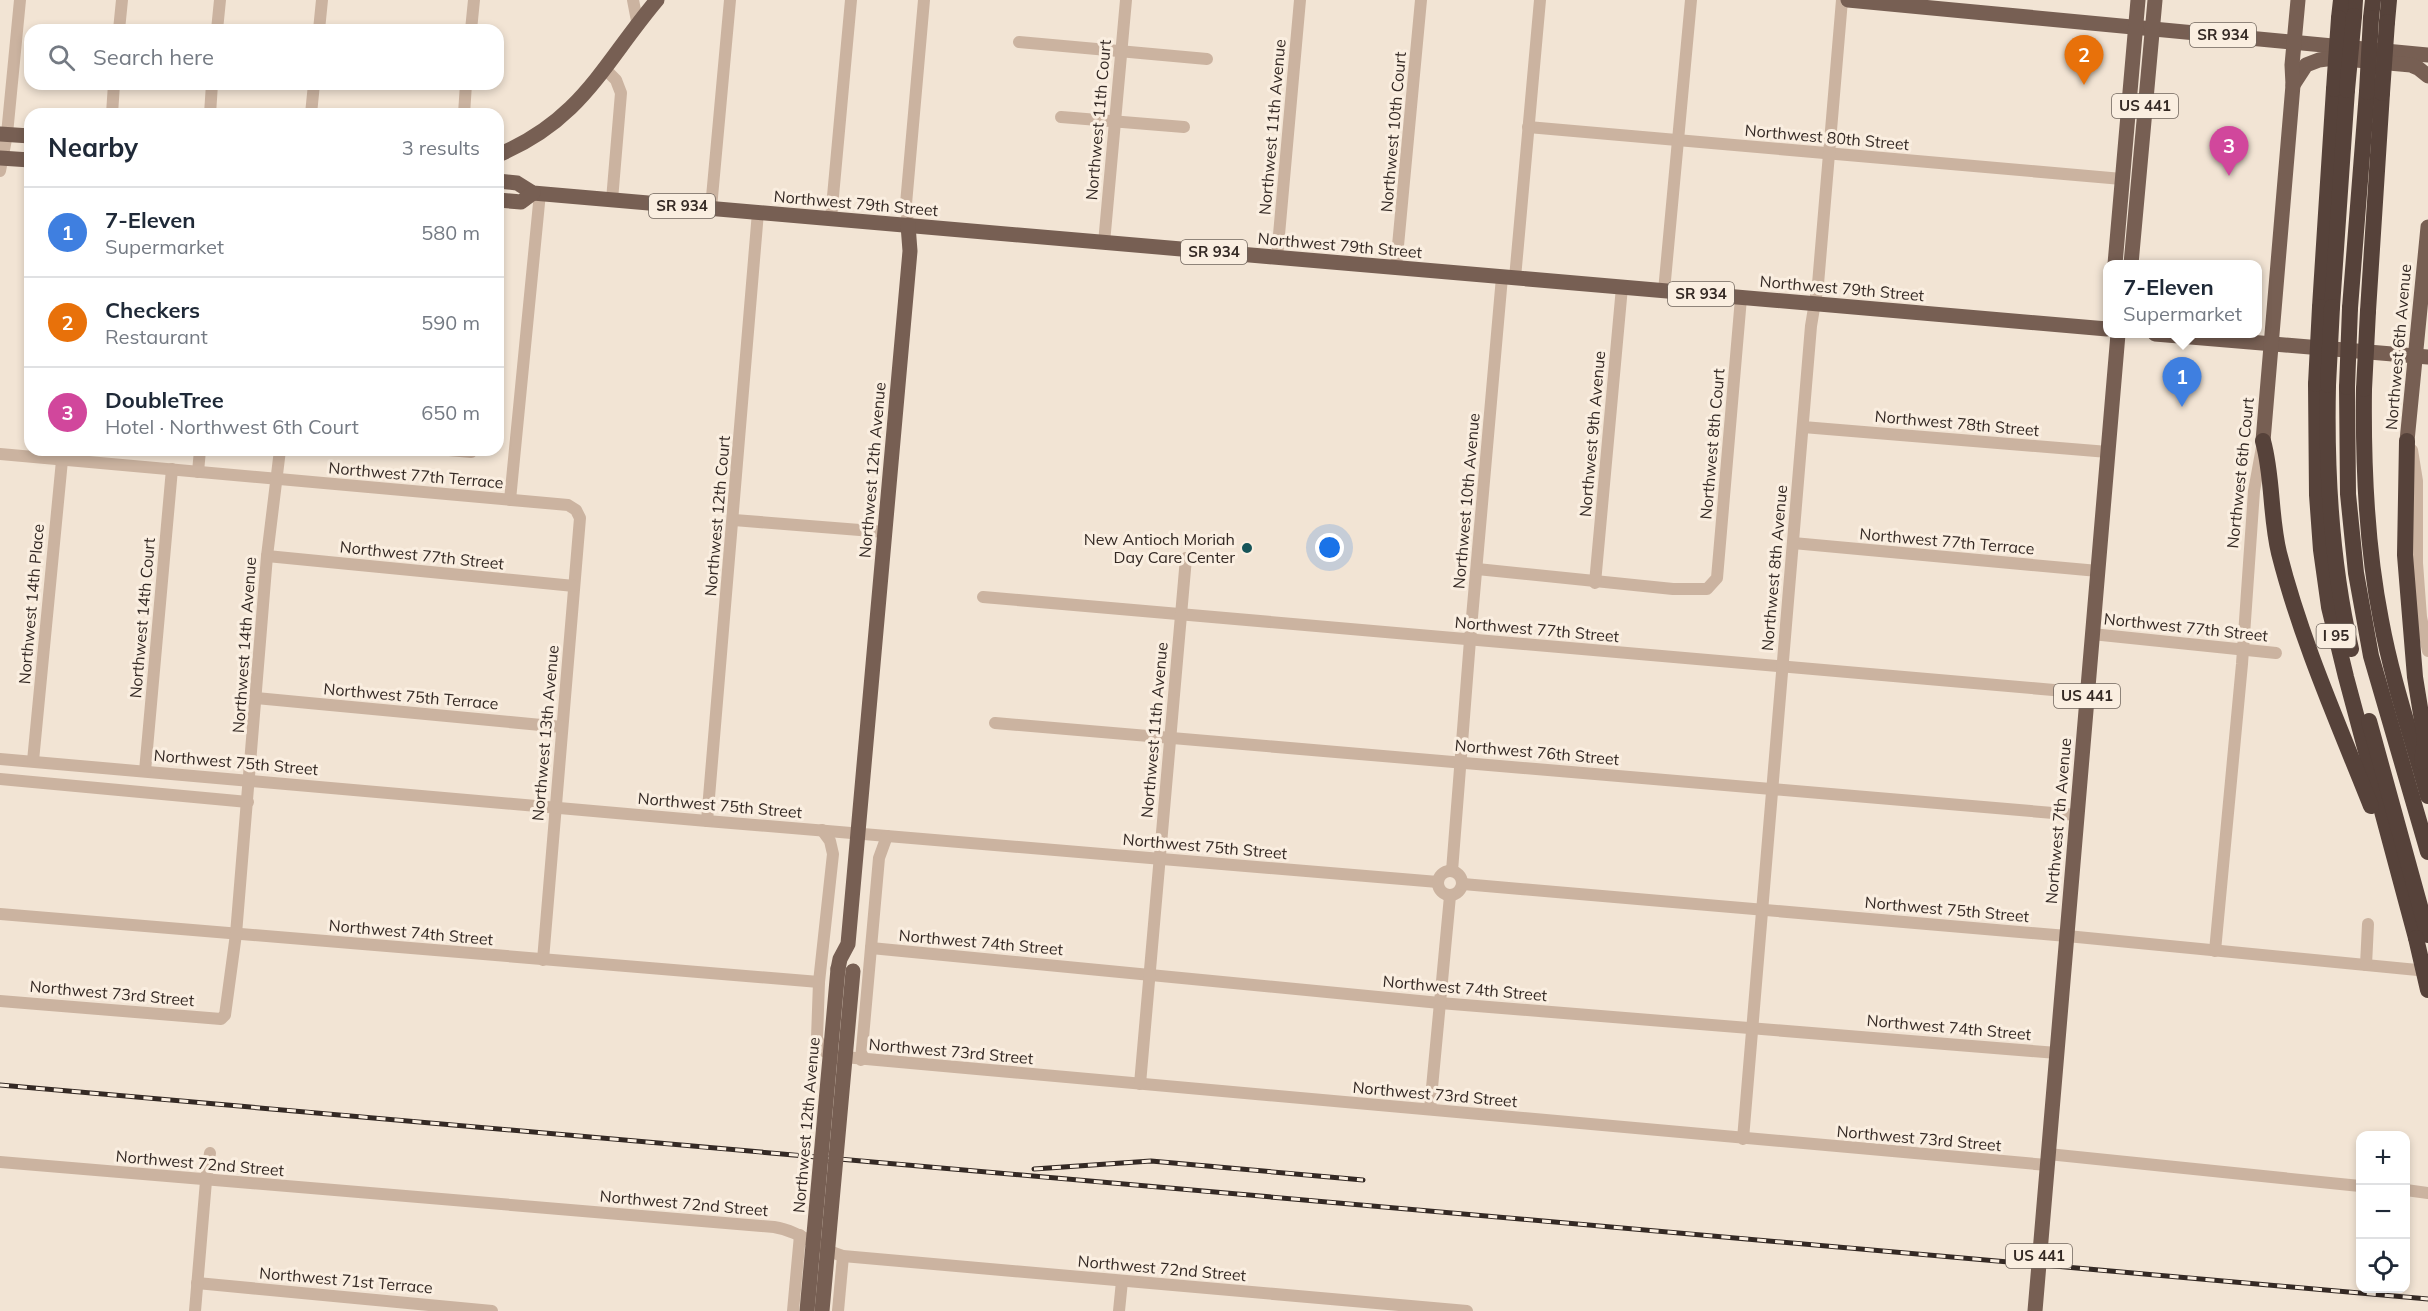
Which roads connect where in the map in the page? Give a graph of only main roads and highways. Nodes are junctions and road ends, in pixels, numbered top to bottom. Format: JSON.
{"nodes":[{"id":1,"x":657,"y":0,"type":"edge"},
{"id":2,"x":1848,"y":0,"type":"edge"},
{"id":3,"x":2138,"y":0,"type":"edge"},
{"id":4,"x":2155,"y":0,"type":"edge"},
{"id":5,"x":2298,"y":0,"type":"edge"},
{"id":6,"x":2341,"y":0,"type":"edge"},
{"id":7,"x":2373,"y":0,"type":"edge"},
{"id":8,"x":2389,"y":0,"type":"edge"},
{"id":9,"x":2349,"y":11,"type":"edge"},
{"id":10,"x":2379,"y":20,"type":"junction"},
{"id":11,"x":2136,"y":26,"type":"junction"},
{"id":12,"x":2152,"y":28,"type":"junction"},
{"id":13,"x":2294,"y":42,"type":"junction"},
{"id":14,"x":2428,"y":55,"type":"edge"},
{"id":15,"x":2428,"y":76,"type":"edge"},
{"id":16,"x":2293,"y":85,"type":"junction"},
{"id":17,"x":2374,"y":93,"type":"junction"},
{"id":18,"x":4,"y":134,"type":"edge"},
{"id":19,"x":24,"y":136,"type":"edge"},
{"id":20,"x":504,"y":152,"type":"edge"},
{"id":21,"x":24,"y":160,"type":"edge"},
{"id":22,"x":1,"y":162,"type":"edge"},
{"id":23,"x":504,"y":182,"type":"edge"},
{"id":24,"x":537,"y":193,"type":"junction"},
{"id":25,"x":504,"y":201,"type":"edge"},
{"id":26,"x":908,"y":225,"type":"junction"},
{"id":27,"x":2428,"y":227,"type":"edge"},
{"id":28,"x":2115,"y":260,"type":"edge"},
{"id":29,"x":2131,"y":260,"type":"edge"},
{"id":30,"x":2103,"y":329,"type":"edge"},
{"id":31,"x":2118,"y":338,"type":"edge"},
{"id":32,"x":2213,"y":338,"type":"edge"},
{"id":33,"x":2271,"y":343,"type":"junction"},
{"id":34,"x":2422,"y":356,"type":"edge"},
{"id":35,"x":2322,"y":384,"type":"junction"},
{"id":36,"x":2263,"y":441,"type":"joint"},
{"id":37,"x":2408,"y":441,"type":"joint"},
{"id":38,"x":2421,"y":769,"type":"junction"},
{"id":39,"x":2428,"y":796,"type":"edge"},
{"id":40,"x":2428,"y":852,"type":"edge"},
{"id":41,"x":2400,"y":881,"type":"junction"},
{"id":42,"x":2422,"y":936,"type":"edge"},
{"id":43,"x":846,"y":970,"type":"junction"},
{"id":44,"x":2428,"y":990,"type":"edge"},
{"id":45,"x":807,"y":1311,"type":"edge"},
{"id":46,"x":822,"y":1311,"type":"edge"},
{"id":47,"x":2035,"y":1311,"type":"edge"}],
"edges":[{"from":1,"to":20,"type":"main road"},
{"from":2,"to":11,"type":"main road","number":"SR 934"},
{"from":3,"to":11,"type":"main road","number":"US 441"},
{"from":4,"to":12,"type":"main road","number":"US 441"},
{"from":5,"to":13,"type":"main road","name":"Northwest 6th Court"},
{"from":6,"to":9,"type":"highway","number":"I 95"},
{"from":7,"to":10,"type":"highway"},
{"from":8,"to":10,"type":"highway"},
{"from":9,"to":35,"type":"highway","number":"I 95","bridge":true},
{"from":10,"to":17,"type":"highway","bridge":true},
{"from":11,"to":12,"type":"main road","number":"SR 934"},
{"from":11,"to":28,"type":"main road","number":"US 441"},
{"from":12,"to":13,"type":"main road","number":"SR 934"},
{"from":12,"to":29,"type":"main road","number":"US 441"},
{"from":13,"to":14,"type":"main road","number":"SR 934"},
{"from":13,"to":16,"type":"main road","name":"Northwest 6th Court"},
{"from":15,"to":16,"type":"main road"},
{"from":16,"to":33,"type":"main road","name":"Northwest 6th Court"},
{"from":17,"to":38,"type":"highway","bridge":true},
{"from":17,"to":40,"type":"highway","bridge":true},
{"from":18,"to":19,"type":"main road"},
{"from":21,"to":22,"type":"main road"},
{"from":23,"to":24,"type":"main road","name":"Northwest 79th Street"},
{"from":24,"to":25,"type":"main road","name":"Northwest 79th Street","number":"SR 934"},
{"from":24,"to":26,"type":"main road","name":"Northwest 79th Street","number":"SR 934"},
{"from":26,"to":30,"type":"main road","name":"Northwest 79th Street","number":"SR 934"},
{"from":26,"to":43,"type":"main road","name":"Northwest 12th Avenue"},
{"from":27,"to":34,"type":"main road","name":"Northwest 6th Avenue"},
{"from":31,"to":47,"type":"main road","name":"Northwest 7th Avenue","number":"US 441"},
{"from":32,"to":33,"type":"main road"},
{"from":33,"to":34,"type":"main road"},
{"from":33,"to":36,"type":"main road","name":"Northwest 6th Court"},
{"from":34,"to":37,"type":"main road","name":"Northwest 6th Avenue"},
{"from":35,"to":41,"type":"highway","number":"I 95"},
{"from":35,"to":42,"type":"highway"},
{"from":36,"to":41,"type":"highway"},
{"from":37,"to":38,"type":"highway"},
{"from":38,"to":39,"type":"highway"},
{"from":41,"to":42,"type":"highway","number":"I 95"},
{"from":42,"to":44,"type":"highway","number":"I 95","bridge":true},
{"from":43,"to":45,"type":"main road","name":"Northwest 12th Avenue","bridge":true},
{"from":43,"to":46,"type":"main road","name":"Northwest 12th Avenue","bridge":true}]}
